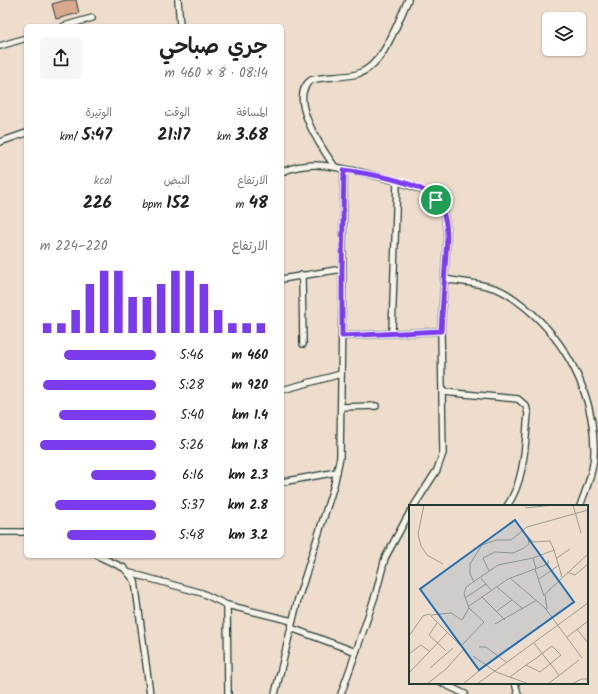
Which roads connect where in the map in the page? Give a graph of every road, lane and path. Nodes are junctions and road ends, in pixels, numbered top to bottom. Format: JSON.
{"nodes":[{"id":1,"x":178,"y":0,"type":"edge"},
{"id":2,"x":408,"y":0,"type":"edge"},
{"id":3,"x":92,"y":18,"type":"dead end"},
{"id":4,"x":71,"y":24,"type":"edge"},
{"id":5,"x":180,"y":24,"type":"edge"},
{"id":6,"x":24,"y":39,"type":"edge"},
{"id":7,"x":0,"y":46,"type":"edge"},
{"id":8,"x":24,"y":134,"type":"edge"},
{"id":9,"x":0,"y":142,"type":"edge"},
{"id":10,"x":335,"y":167,"type":"junction"},
{"id":11,"x":344,"y":170,"type":"junction"},
{"id":12,"x":284,"y":171,"type":"edge"},
{"id":13,"x":396,"y":181,"type":"junction"},
{"id":14,"x":342,"y":269,"type":"junction"},
{"id":15,"x":302,"y":275,"type":"junction"},
{"id":16,"x":284,"y":279,"type":"edge"},
{"id":17,"x":444,"y":279,"type":"junction"},
{"id":18,"x":441,"y":331,"type":"junction"},
{"id":19,"x":392,"y":332,"type":"junction"},
{"id":20,"x":342,"y":336,"type":"junction"},
{"id":21,"x":303,"y":344,"type":"dead end"},
{"id":22,"x":341,"y":374,"type":"junction"},
{"id":23,"x":284,"y":389,"type":"edge"},
{"id":24,"x":443,"y":392,"type":"junction"},
{"id":25,"x":376,"y":406,"type":"dead end"},
{"id":26,"x":341,"y":407,"type":"junction"},
{"id":27,"x":337,"y":472,"type":"junction"},
{"id":28,"x":284,"y":482,"type":"edge"},
{"id":29,"x":415,"y":505,"type":"edge"},
{"id":30,"x":509,"y":505,"type":"edge"},
{"id":31,"x":580,"y":505,"type":"edge"},
{"id":32,"x":409,"y":514,"type":"edge"},
{"id":33,"x":0,"y":532,"type":"edge"},
{"id":34,"x":24,"y":532,"type":"edge"},
{"id":35,"x":102,"y":558,"type":"edge"},
{"id":36,"x":130,"y":573,"type":"junction"},
{"id":37,"x":227,"y":605,"type":"junction"},
{"id":38,"x":292,"y":621,"type":"junction"},
{"id":39,"x":291,"y":628,"type":"junction"},
{"id":40,"x":356,"y":652,"type":"junction"},
{"id":41,"x":444,"y":684,"type":"edge"},
{"id":42,"x":516,"y":684,"type":"edge"},
{"id":43,"x":150,"y":694,"type":"edge"},
{"id":44,"x":228,"y":694,"type":"edge"},
{"id":45,"x":275,"y":694,"type":"edge"},
{"id":46,"x":341,"y":694,"type":"edge"},
{"id":47,"x":465,"y":694,"type":"edge"},
{"id":48,"x":518,"y":694,"type":"edge"}],
"edges":[{"from":1,"to":5,"type":"street"},
{"from":2,"to":10,"type":"street"},
{"from":3,"to":4,"type":"street"},
{"from":6,"to":7,"type":"street"},
{"from":8,"to":9,"type":"street"},
{"from":10,"to":11,"type":"street"},
{"from":10,"to":12,"type":"street"},
{"from":11,"to":13,"type":"street"},
{"from":11,"to":14,"type":"street"},
{"from":13,"to":17,"type":"street"},
{"from":13,"to":19,"type":"street"},
{"from":14,"to":15,"type":"street"},
{"from":14,"to":20,"type":"street"},
{"from":15,"to":16,"type":"street"},
{"from":15,"to":21,"type":"street"},
{"from":17,"to":18,"type":"street"},
{"from":17,"to":31,"type":"street"},
{"from":18,"to":19,"type":"street"},
{"from":18,"to":24,"type":"street"},
{"from":19,"to":20,"type":"street"},
{"from":20,"to":22,"type":"street"},
{"from":22,"to":23,"type":"street"},
{"from":22,"to":26,"type":"street"},
{"from":24,"to":29,"type":"street"},
{"from":24,"to":30,"type":"street"},
{"from":25,"to":26,"type":"street"},
{"from":26,"to":27,"type":"street"},
{"from":27,"to":28,"type":"street"},
{"from":27,"to":38,"type":"street"},
{"from":32,"to":40,"type":"street"},
{"from":33,"to":34,"type":"street"},
{"from":35,"to":36,"type":"street"},
{"from":36,"to":37,"type":"street"},
{"from":36,"to":43,"type":"street"},
{"from":37,"to":38,"type":"street"},
{"from":37,"to":44,"type":"street"},
{"from":38,"to":39,"type":"street"},
{"from":39,"to":40,"type":"street"},
{"from":39,"to":45,"type":"street"},
{"from":40,"to":46,"type":"street"},
{"from":41,"to":47,"type":"street"},
{"from":42,"to":48,"type":"street"}]}
